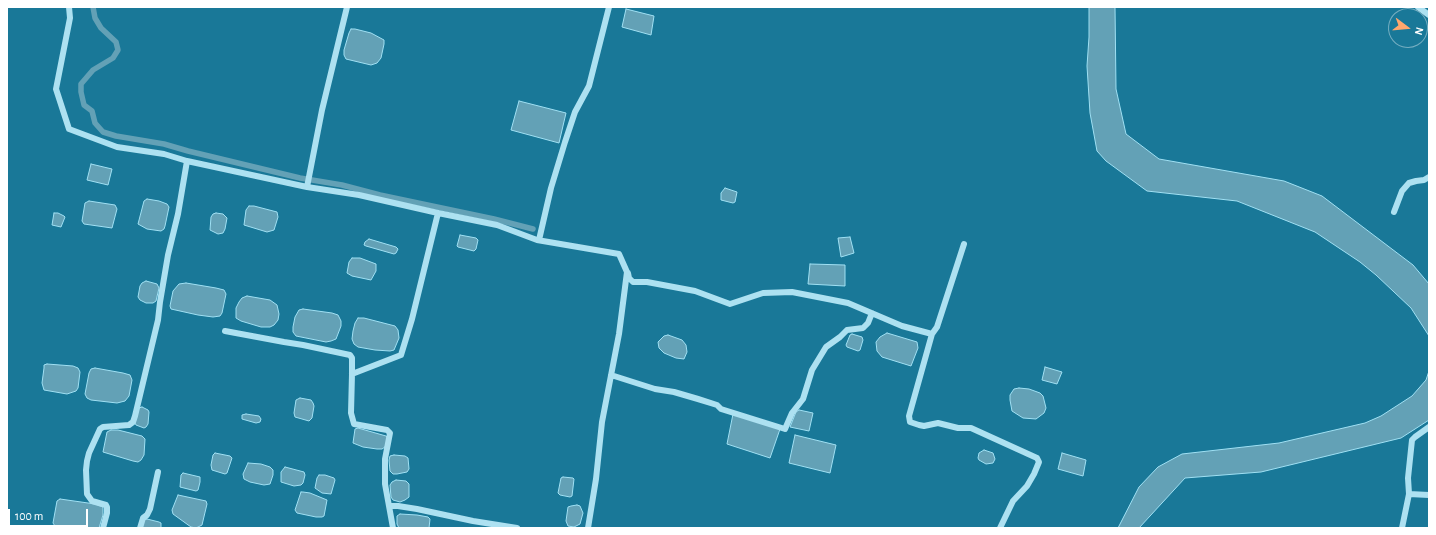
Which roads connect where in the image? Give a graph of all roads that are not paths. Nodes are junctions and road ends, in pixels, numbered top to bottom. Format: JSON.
{"nodes":[{"id":1,"x":69,"y":7,"type":"edge"},
{"id":2,"x":347,"y":7,"type":"edge"},
{"id":3,"x":609,"y":7,"type":"edge"},
{"id":4,"x":1418,"y":7,"type":"edge"},
{"id":5,"x":1429,"y":15,"type":"edge"},
{"id":6,"x":187,"y":161,"type":"junction"},
{"id":7,"x":1429,"y":177,"type":"edge"},
{"id":8,"x":307,"y":185,"type":"junction"},
{"id":9,"x":1394,"y":212,"type":"dead end"},
{"id":10,"x":438,"y":213,"type":"junction"},
{"id":11,"x":539,"y":240,"type":"junction"},
{"id":12,"x":964,"y":244,"type":"dead end"},
{"id":13,"x":627,"y":272,"type":"junction"},
{"id":14,"x":872,"y":313,"type":"junction"},
{"id":15,"x":225,"y":331,"type":"dead end"},
{"id":16,"x":932,"y":334,"type":"junction"},
{"id":17,"x":352,"y":374,"type":"junction"},
{"id":18,"x":611,"y":375,"type":"junction"},
{"id":19,"x":1429,"y":427,"type":"edge"},
{"id":20,"x":158,"y":472,"type":"dead end"},
{"id":21,"x":1408,"y":494,"type":"junction"},
{"id":22,"x":1429,"y":495,"type":"edge"},
{"id":23,"x":389,"y":506,"type":"junction"},
{"id":24,"x":103,"y":528,"type":"edge"},
{"id":25,"x":140,"y":528,"type":"edge"},
{"id":26,"x":394,"y":528,"type":"edge"},
{"id":27,"x":517,"y":528,"type":"edge"},
{"id":28,"x":588,"y":528,"type":"edge"},
{"id":29,"x":1000,"y":528,"type":"edge"},
{"id":30,"x":1402,"y":528,"type":"edge"}],
"edges":[{"from":1,"to":6,"type":"street"},
{"from":2,"to":8,"type":"street"},
{"from":3,"to":11,"type":"street"},
{"from":4,"to":5,"type":"street"},
{"from":6,"to":8,"type":"street"},
{"from":6,"to":24,"type":"street"},
{"from":7,"to":9,"type":"street"},
{"from":8,"to":10,"type":"street"},
{"from":10,"to":11,"type":"street"},
{"from":10,"to":17,"type":"street"},
{"from":11,"to":13,"type":"street"},
{"from":12,"to":16,"type":"street"},
{"from":13,"to":14,"type":"street"},
{"from":13,"to":18,"type":"street"},
{"from":14,"to":16,"type":"street"},
{"from":14,"to":18,"type":"street"},
{"from":15,"to":17,"type":"street"},
{"from":16,"to":29,"type":"street"},
{"from":17,"to":23,"type":"street"},
{"from":18,"to":28,"type":"street"},
{"from":19,"to":21,"type":"street"},
{"from":20,"to":25,"type":"street"},
{"from":21,"to":22,"type":"street"},
{"from":21,"to":30,"type":"street"},
{"from":23,"to":26,"type":"street"},
{"from":23,"to":27,"type":"street"}]}
